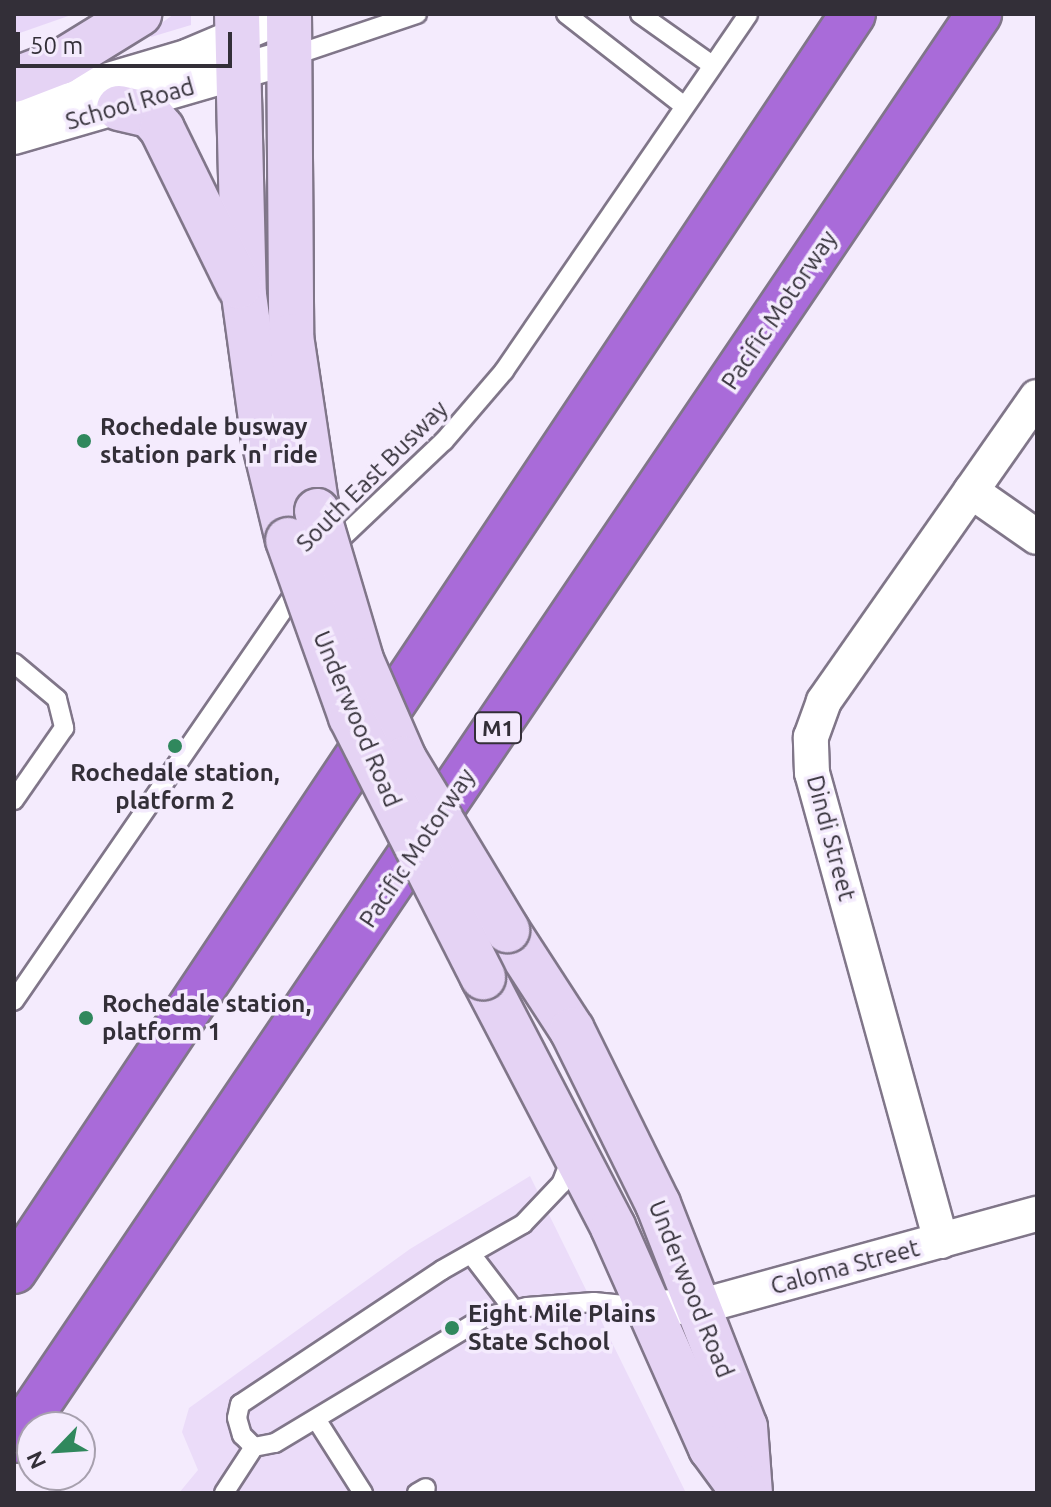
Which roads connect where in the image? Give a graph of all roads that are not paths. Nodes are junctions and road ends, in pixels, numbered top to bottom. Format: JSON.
{"nodes":[{"id":1,"x":139,"y":14,"type":"edge"},
{"id":2,"x":417,"y":14,"type":"edge"},
{"id":3,"x":566,"y":14,"type":"edge"},
{"id":4,"x":640,"y":14,"type":"edge"},
{"id":5,"x":748,"y":14,"type":"edge"},
{"id":6,"x":853,"y":14,"type":"edge"},
{"id":7,"x":979,"y":14,"type":"edge"},
{"id":8,"x":290,"y":28,"type":"edge"},
{"id":9,"x":237,"y":42,"type":"edge"},
{"id":10,"x":712,"y":65,"type":"junction"},
{"id":11,"x":14,"y":80,"type":"edge"},
{"id":12,"x":684,"y":106,"type":"junction"},
{"id":13,"x":14,"y":108,"type":"edge"},
{"id":14,"x":119,"y":108,"type":"junction"},
{"id":15,"x":14,"y":137,"type":"edge"},
{"id":16,"x":244,"y":295,"type":"junction"},
{"id":17,"x":1037,"y":397,"type":"edge"},
{"id":18,"x":971,"y":491,"type":"junction"},
{"id":19,"x":302,"y":525,"type":"junction"},
{"id":20,"x":1037,"y":537,"type":"edge"},
{"id":21,"x":14,"y":663,"type":"edge"},
{"id":22,"x":14,"y":800,"type":"edge"},
{"id":23,"x":14,"y":1001,"type":"edge"},
{"id":24,"x":575,"y":1149,"type":"junction"},
{"id":25,"x":1037,"y":1214,"type":"edge"},
{"id":26,"x":941,"y":1241,"type":"junction"},
{"id":27,"x":471,"y":1254,"type":"junction"},
{"id":28,"x":14,"y":1271,"type":"edge"},
{"id":29,"x":702,"y":1306,"type":"junction"},
{"id":30,"x":651,"y":1308,"type":"junction"},
{"id":31,"x":513,"y":1309,"type":"junction"},
{"id":32,"x":316,"y":1419,"type":"junction"},
{"id":33,"x":14,"y":1440,"type":"edge"},
{"id":34,"x":254,"y":1447,"type":"junction"},
{"id":35,"x":224,"y":1493,"type":"edge"},
{"id":36,"x":363,"y":1493,"type":"edge"},
{"id":37,"x":744,"y":1493,"type":"edge"},
{"id":38,"x":750,"y":1493,"type":"edge"}],
"edges":[{"from":1,"to":11,"type":"main road"},
{"from":2,"to":8,"type":"lane"},
{"from":3,"to":12,"type":"lane"},
{"from":4,"to":10,"type":"lane"},
{"from":5,"to":10,"type":"lane","name":"South East Busway"},
{"from":6,"to":28,"type":"highway"},
{"from":7,"to":33,"type":"highway","name":"Pacific Motorway","number":"M1"},
{"from":8,"to":9,"type":"street","name":"School Road"},
{"from":8,"to":19,"type":"main road","name":"Underwood Road"},
{"from":9,"to":13,"type":"street","name":"School Road"},
{"from":9,"to":14,"type":"street","name":"School Road"},
{"from":9,"to":16,"type":"main road","name":"Underwood Road"},
{"from":10,"to":12,"type":"lane","name":"South East Busway"},
{"from":12,"to":23,"type":"lane","name":"South East Busway"},
{"from":14,"to":15,"type":"street","name":"School Road"},
{"from":14,"to":16,"type":"main road"},
{"from":16,"to":19,"type":"main road","name":"Underwood Road"},
{"from":17,"to":18,"type":"street","name":"Dindi Street"},
{"from":18,"to":20,"type":"street"},
{"from":18,"to":26,"type":"street","name":"Dindi Street"},
{"from":19,"to":24,"type":"main road","name":"Underwood Road","bridge":true},
{"from":19,"to":29,"type":"main road","name":"Underwood Road","bridge":true},
{"from":21,"to":22,"type":"lane"},
{"from":24,"to":27,"type":"lane"},
{"from":24,"to":30,"type":"main road","name":"Underwood Road"},
{"from":25,"to":26,"type":"street","name":"Caloma Street"},
{"from":26,"to":29,"type":"street","name":"Caloma Street"},
{"from":27,"to":31,"type":"lane"},
{"from":27,"to":34,"type":"lane"},
{"from":29,"to":30,"type":"street","name":"Caloma Street"},
{"from":29,"to":38,"type":"main road","name":"Underwood Road"},
{"from":30,"to":31,"type":"lane"},
{"from":30,"to":37,"type":"main road","name":"Underwood Road"},
{"from":31,"to":32,"type":"lane"},
{"from":32,"to":34,"type":"lane"},
{"from":32,"to":36,"type":"lane"},
{"from":34,"to":35,"type":"lane"}]}
